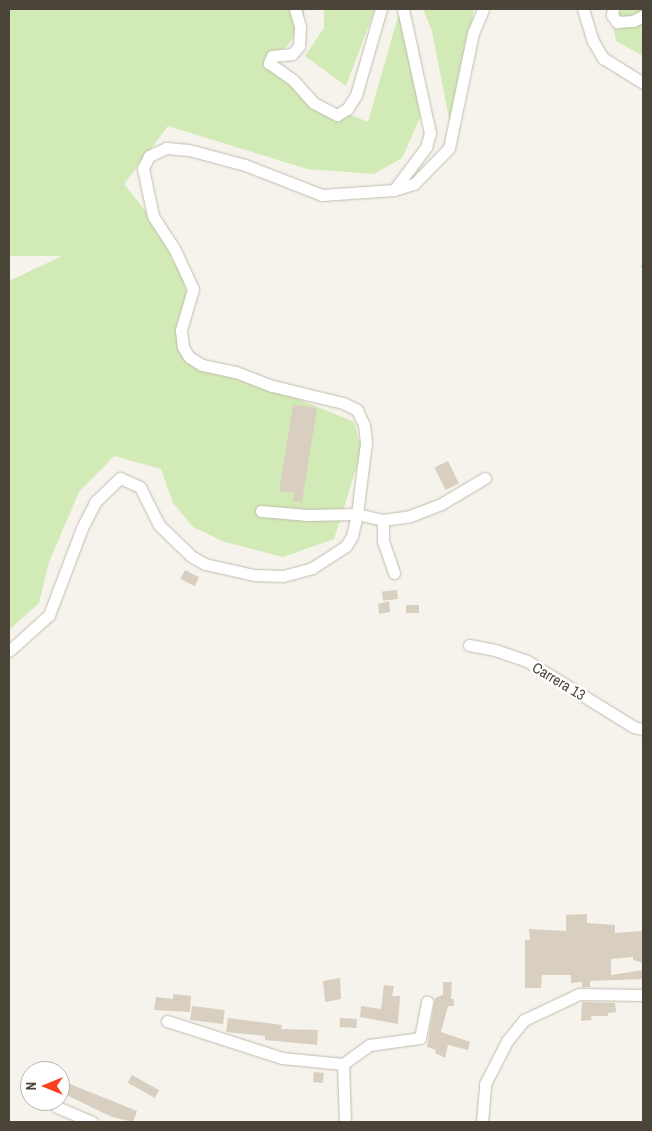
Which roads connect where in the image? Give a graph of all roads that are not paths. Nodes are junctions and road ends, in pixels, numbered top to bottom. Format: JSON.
{"nodes":[{"id":1,"x":295,"y":9,"type":"edge"},
{"id":2,"x":381,"y":9,"type":"edge"},
{"id":3,"x":403,"y":9,"type":"edge"},
{"id":4,"x":483,"y":9,"type":"edge"},
{"id":5,"x":583,"y":9,"type":"edge"},
{"id":6,"x":614,"y":9,"type":"edge"},
{"id":7,"x":643,"y":16,"type":"edge"},
{"id":8,"x":643,"y":83,"type":"edge"},
{"id":9,"x":394,"y":190,"type":"junction"},
{"id":10,"x":485,"y":478,"type":"dead end"},
{"id":11,"x":261,"y":511,"type":"dead end"},
{"id":12,"x":357,"y":514,"type":"junction"},
{"id":13,"x":383,"y":520,"type":"junction"},
{"id":14,"x":394,"y":572,"type":"dead end"},
{"id":15,"x":469,"y":645,"type":"dead end"},
{"id":16,"x":9,"y":651,"type":"edge"},
{"id":17,"x":643,"y":729,"type":"edge"},
{"id":18,"x":643,"y":995,"type":"edge"},
{"id":19,"x":427,"y":1002,"type":"dead end"},
{"id":20,"x":167,"y":1021,"type":"dead end"},
{"id":21,"x":343,"y":1064,"type":"junction"},
{"id":22,"x":66,"y":1111,"type":"edge"},
{"id":23,"x":92,"y":1122,"type":"edge"},
{"id":24,"x":345,"y":1122,"type":"edge"},
{"id":25,"x":482,"y":1122,"type":"edge"}],
"edges":[{"from":1,"to":2,"type":"street"},
{"from":3,"to":9,"type":"street"},
{"from":4,"to":9,"type":"street"},
{"from":5,"to":8,"type":"street"},
{"from":6,"to":7,"type":"street"},
{"from":9,"to":12,"type":"street"},
{"from":10,"to":13,"type":"street"},
{"from":11,"to":12,"type":"street"},
{"from":12,"to":13,"type":"street"},
{"from":12,"to":16,"type":"street"},
{"from":13,"to":14,"type":"street"},
{"from":15,"to":17,"type":"street","name":"Carrera 13"},
{"from":18,"to":25,"type":"street"},
{"from":19,"to":21,"type":"street"},
{"from":20,"to":21,"type":"street"},
{"from":21,"to":24,"type":"street"},
{"from":22,"to":23,"type":"street"}]}
